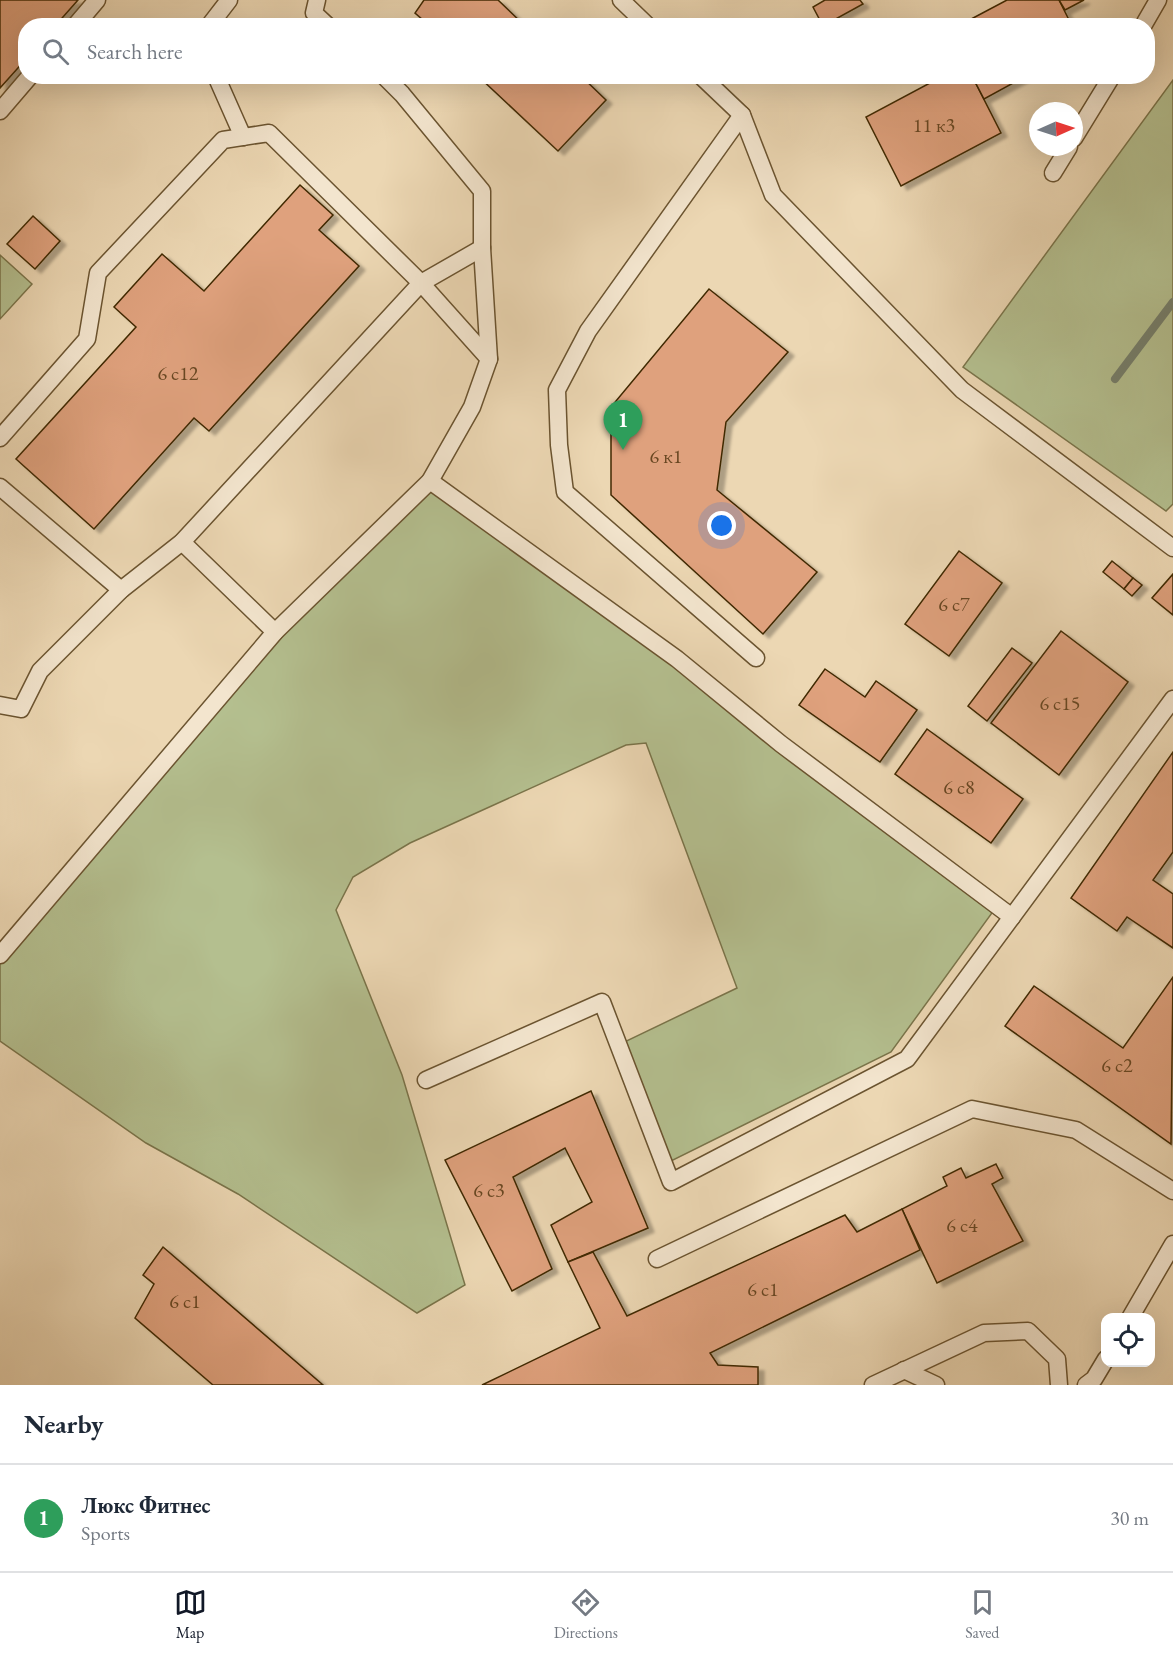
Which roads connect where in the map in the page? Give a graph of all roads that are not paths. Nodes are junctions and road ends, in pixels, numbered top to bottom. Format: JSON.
{"nodes":[{"id":1,"x":97,"y":0,"type":"edge"},
{"id":2,"x":229,"y":0,"type":"edge"},
{"id":3,"x":317,"y":0,"type":"edge"},
{"id":4,"x":621,"y":0,"type":"edge"},
{"id":5,"x":1158,"y":0,"type":"edge"},
{"id":6,"x":82,"y":18,"type":"edge"},
{"id":7,"x":214,"y":18,"type":"edge"},
{"id":8,"x":319,"y":18,"type":"edge"},
{"id":9,"x":640,"y":18,"type":"edge"},
{"id":10,"x":1148,"y":18,"type":"edge"},
{"id":11,"x":23,"y":84,"type":"edge"},
{"id":12,"x":220,"y":84,"type":"edge"},
{"id":13,"x":392,"y":84,"type":"edge"},
{"id":14,"x":709,"y":84,"type":"edge"},
{"id":15,"x":1107,"y":84,"type":"edge"},
{"id":16,"x":0,"y":111,"type":"edge"},
{"id":17,"x":742,"y":115,"type":"junction"},
{"id":18,"x":1083,"y":123,"type":"edge"},
{"id":19,"x":243,"y":137,"type":"junction"},
{"id":20,"x":1063,"y":156,"type":"edge"},
{"id":21,"x":1053,"y":173,"type":"dead end"},
{"id":22,"x":482,"y":248,"type":"junction"},
{"id":23,"x":421,"y":283,"type":"junction"},
{"id":24,"x":489,"y":360,"type":"junction"},
{"id":25,"x":0,"y":438,"type":"edge"},
{"id":26,"x":430,"y":481,"type":"junction"},
{"id":27,"x":0,"y":487,"type":"edge"},
{"id":28,"x":182,"y":542,"type":"junction"},
{"id":29,"x":1173,"y":548,"type":"edge"},
{"id":30,"x":121,"y":590,"type":"junction"},
{"id":31,"x":275,"y":632,"type":"junction"},
{"id":32,"x":756,"y":658,"type":"dead end"},
{"id":33,"x":1173,"y":699,"type":"edge"},
{"id":34,"x":0,"y":705,"type":"edge"},
{"id":35,"x":1012,"y":917,"type":"junction"},
{"id":36,"x":0,"y":955,"type":"edge"},
{"id":37,"x":426,"y":1080,"type":"dead end"},
{"id":38,"x":1173,"y":1191,"type":"edge"},
{"id":39,"x":1173,"y":1244,"type":"edge"},
{"id":40,"x":657,"y":1259,"type":"dead end"},
{"id":41,"x":1132,"y":1313,"type":"edge"},
{"id":42,"x":1101,"y":1367,"type":"edge"},
{"id":43,"x":904,"y":1370,"type":"junction"},
{"id":44,"x":873,"y":1385,"type":"edge"},
{"id":45,"x":936,"y":1385,"type":"edge"},
{"id":46,"x":1059,"y":1385,"type":"edge"},
{"id":47,"x":1086,"y":1385,"type":"edge"}],
"edges":[{"from":1,"to":6,"type":"lane"},
{"from":2,"to":7,"type":"lane"},
{"from":3,"to":8,"type":"lane"},
{"from":4,"to":9,"type":"lane"},
{"from":5,"to":10,"type":"lane"},
{"from":11,"to":16,"type":"lane"},
{"from":12,"to":19,"type":"lane"},
{"from":13,"to":22,"type":"lane"},
{"from":14,"to":17,"type":"lane"},
{"from":15,"to":18,"type":"lane"},
{"from":17,"to":29,"type":"lane"},
{"from":17,"to":32,"type":"lane"},
{"from":19,"to":23,"type":"lane"},
{"from":19,"to":25,"type":"lane"},
{"from":20,"to":21,"type":"lane"},
{"from":22,"to":23,"type":"lane"},
{"from":22,"to":24,"type":"lane"},
{"from":23,"to":24,"type":"lane"},
{"from":23,"to":28,"type":"lane"},
{"from":24,"to":26,"type":"lane"},
{"from":26,"to":31,"type":"lane"},
{"from":26,"to":35,"type":"lane"},
{"from":27,"to":30,"type":"lane"},
{"from":28,"to":30,"type":"lane"},
{"from":28,"to":31,"type":"lane"},
{"from":30,"to":34,"type":"lane"},
{"from":31,"to":36,"type":"lane"},
{"from":33,"to":35,"type":"lane"},
{"from":35,"to":37,"type":"lane"},
{"from":38,"to":40,"type":"lane"},
{"from":39,"to":41,"type":"lane"},
{"from":42,"to":47,"type":"lane"},
{"from":43,"to":44,"type":"lane"},
{"from":43,"to":45,"type":"lane"},
{"from":43,"to":46,"type":"lane"}]}
